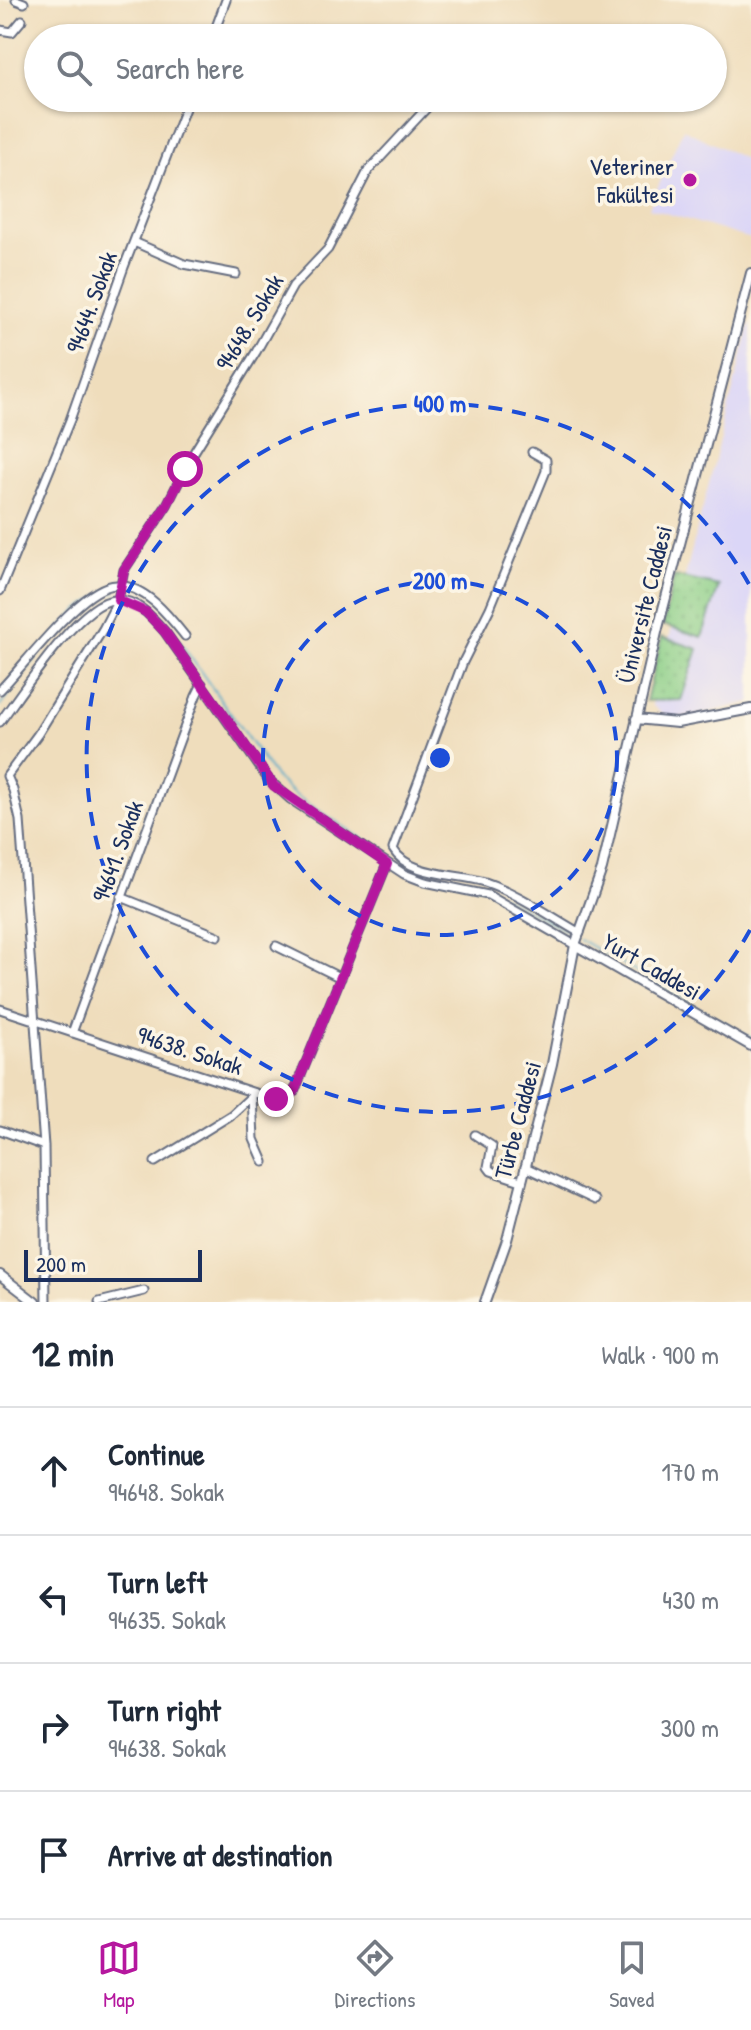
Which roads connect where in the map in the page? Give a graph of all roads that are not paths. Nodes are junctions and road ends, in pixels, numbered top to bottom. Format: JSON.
{"nodes":[{"id":1,"x":226,"y":0,"type":"edge"},
{"id":2,"x":22,"y":20,"type":"dead end"},
{"id":3,"x":217,"y":24,"type":"edge"},
{"id":4,"x":0,"y":30,"type":"edge"},
{"id":5,"x":184,"y":112,"type":"edge"},
{"id":6,"x":423,"y":112,"type":"edge"},
{"id":7,"x":134,"y":242,"type":"junction"},
{"id":8,"x":751,"y":273,"type":"edge"},
{"id":9,"x":236,"y":274,"type":"dead end"},
{"id":10,"x":532,"y":452,"type":"dead end"},
{"id":11,"x":120,"y":585,"type":"junction"},
{"id":12,"x":0,"y":591,"type":"edge"},
{"id":13,"x":118,"y":600,"type":"junction"},
{"id":14,"x":185,"y":636,"type":"dead end"},
{"id":15,"x":202,"y":684,"type":"junction"},
{"id":16,"x":0,"y":690,"type":"edge"},
{"id":17,"x":751,"y":709,"type":"edge"},
{"id":18,"x":636,"y":719,"type":"junction"},
{"id":19,"x":0,"y":722,"type":"edge"},
{"id":20,"x":387,"y":864,"type":"junction"},
{"id":21,"x":121,"y":897,"type":"junction"},
{"id":22,"x":580,"y":933,"type":"junction"},
{"id":23,"x":218,"y":936,"type":"dead end"},
{"id":24,"x":575,"y":945,"type":"junction"},
{"id":25,"x":276,"y":946,"type":"dead end"},
{"id":26,"x":341,"y":978,"type":"junction"},
{"id":27,"x":0,"y":1009,"type":"edge"},
{"id":28,"x":37,"y":1021,"type":"junction"},
{"id":29,"x":72,"y":1033,"type":"junction"},
{"id":30,"x":751,"y":1046,"type":"edge"},
{"id":31,"x":253,"y":1094,"type":"junction"},
{"id":32,"x":0,"y":1130,"type":"edge"},
{"id":33,"x":475,"y":1135,"type":"dead end"},
{"id":34,"x":44,"y":1146,"type":"junction"},
{"id":35,"x":155,"y":1162,"type":"dead end"},
{"id":36,"x":264,"y":1162,"type":"dead end"},
{"id":37,"x":525,"y":1167,"type":"junction"},
{"id":38,"x":521,"y":1181,"type":"junction"},
{"id":39,"x":595,"y":1200,"type":"dead end"},
{"id":40,"x":0,"y":1275,"type":"edge"},
{"id":41,"x":144,"y":1291,"type":"dead end"},
{"id":42,"x":35,"y":1302,"type":"edge"},
{"id":43,"x":46,"y":1302,"type":"edge"},
{"id":44,"x":99,"y":1302,"type":"edge"},
{"id":45,"x":485,"y":1302,"type":"edge"}],
"edges":[{"from":1,"to":3,"type":"street"},
{"from":2,"to":4,"type":"street"},
{"from":5,"to":7,"type":"street","name":"94644. Sokak"},
{"from":6,"to":11,"type":"street","name":"94648. Sokak"},
{"from":7,"to":9,"type":"street","name":"94644. Sokak"},
{"from":7,"to":12,"type":"street","name":"94644. Sokak"},
{"from":8,"to":18,"type":"street","name":"Üniversite Caddesi"},
{"from":10,"to":22,"type":"street"},
{"from":11,"to":13,"type":"street","name":"94648. Sokak"},
{"from":11,"to":14,"type":"street"},
{"from":11,"to":16,"type":"street"},
{"from":13,"to":15,"type":"street"},
{"from":13,"to":19,"type":"street"},
{"from":13,"to":28,"type":"street"},
{"from":15,"to":20,"type":"street"},
{"from":15,"to":21,"type":"street","name":"94641. Sokak"},
{"from":17,"to":18,"type":"street"},
{"from":18,"to":22,"type":"street","name":"Üniversite Caddesi"},
{"from":20,"to":24,"type":"street"},
{"from":20,"to":26,"type":"street","name":"94638. Sokak"},
{"from":21,"to":23,"type":"street"},
{"from":21,"to":29,"type":"street","name":"94641. Sokak"},
{"from":22,"to":24,"type":"street","name":"Üniversite Caddesi"},
{"from":24,"to":30,"type":"street","name":"Yurt Caddesi"},
{"from":24,"to":37,"type":"street","name":"Türbe Caddesi"},
{"from":25,"to":26,"type":"street"},
{"from":26,"to":31,"type":"street","name":"94638. Sokak"},
{"from":27,"to":28,"type":"street","name":"94638. Sokak"},
{"from":28,"to":29,"type":"street","name":"94638. Sokak"},
{"from":28,"to":34,"type":"street"},
{"from":29,"to":31,"type":"street","name":"94638. Sokak"},
{"from":31,"to":35,"type":"street"},
{"from":31,"to":36,"type":"street"},
{"from":32,"to":34,"type":"street"},
{"from":33,"to":38,"type":"street"},
{"from":34,"to":43,"type":"street"},
{"from":37,"to":38,"type":"street","name":"Türbe Caddesi"},
{"from":37,"to":39,"type":"street"},
{"from":38,"to":45,"type":"street","name":"Türbe Caddesi"},
{"from":40,"to":42,"type":"street"},
{"from":41,"to":44,"type":"street"}]}
